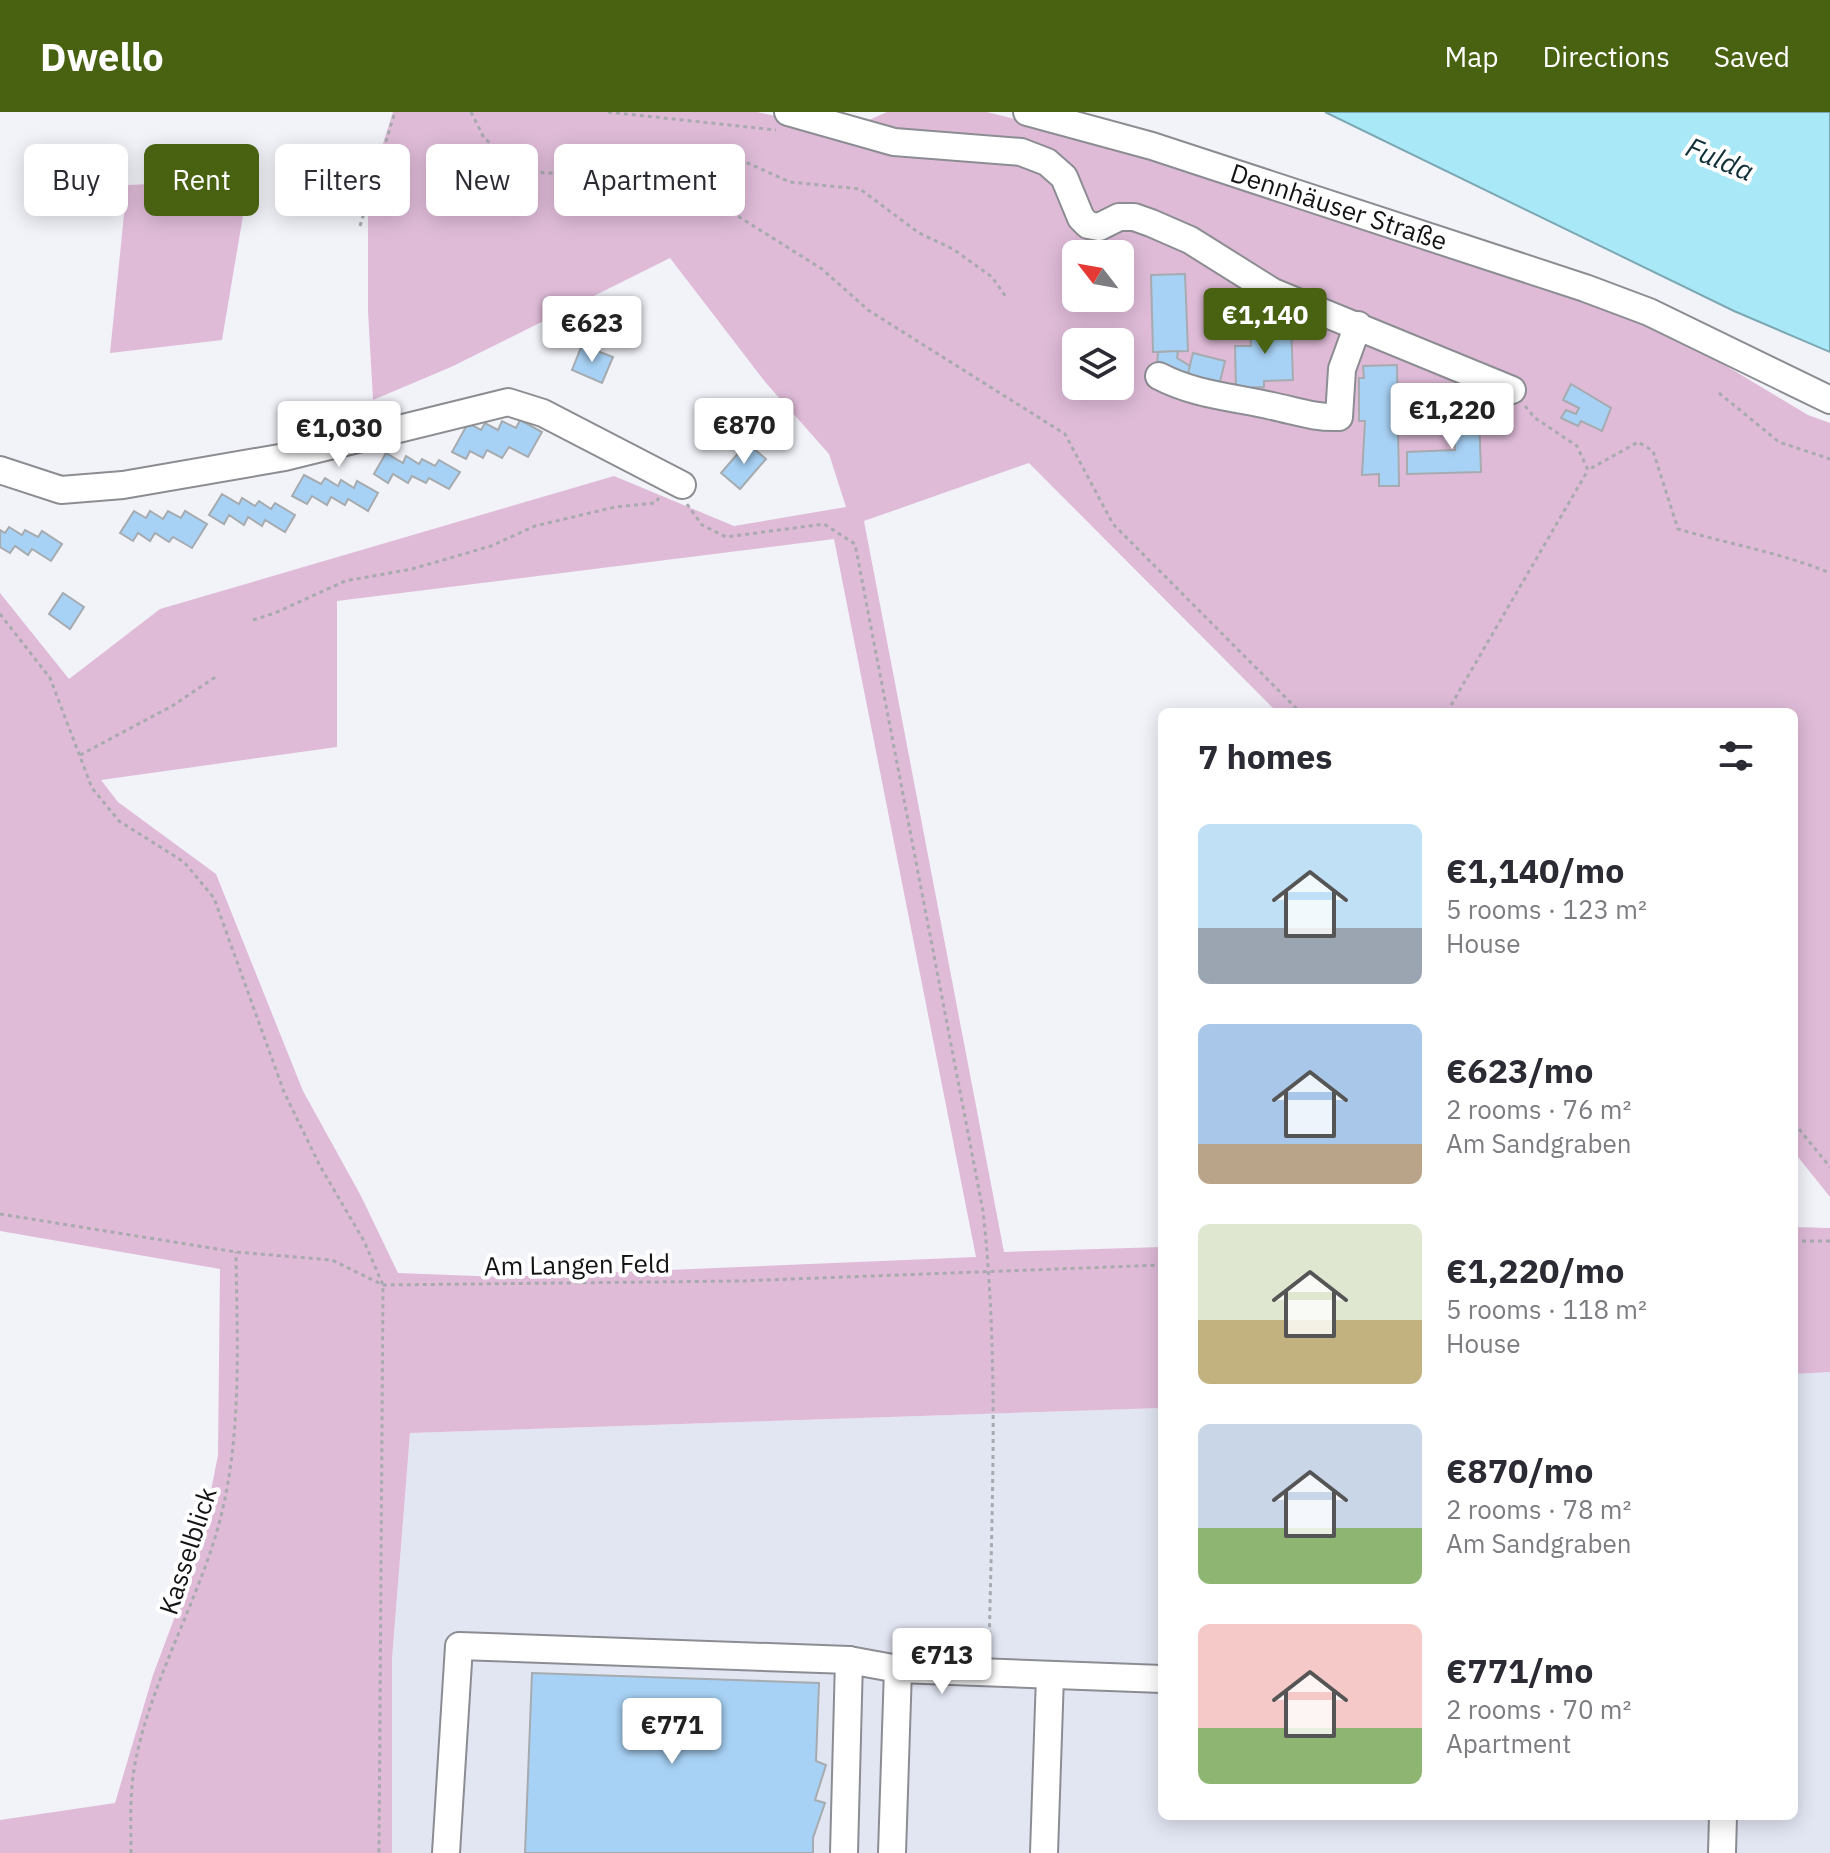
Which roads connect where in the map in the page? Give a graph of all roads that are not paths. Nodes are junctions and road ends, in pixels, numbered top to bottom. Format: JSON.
{"nodes":[{"id":1,"x":1027,"y":112,"type":"edge"},
{"id":2,"x":785,"y":121,"type":"edge"},
{"id":3,"x":1358,"y":325,"type":"junction"},
{"id":4,"x":1159,"y":376,"type":"dead end"},
{"id":5,"x":1512,"y":390,"type":"road end"},
{"id":6,"x":1830,"y":400,"type":"edge"},
{"id":7,"x":0,"y":470,"type":"edge"},
{"id":8,"x":678,"y":483,"type":"road end"},
{"id":9,"x":849,"y":1660,"type":"junction"},
{"id":10,"x":898,"y":1669,"type":"junction"},
{"id":11,"x":1050,"y":1676,"type":"junction"},
{"id":12,"x":1158,"y":1679,"type":"edge"},
{"id":13,"x":1723,"y":1820,"type":"edge"},
{"id":14,"x":446,"y":1853,"type":"edge"},
{"id":15,"x":844,"y":1853,"type":"edge"},
{"id":16,"x":892,"y":1853,"type":"edge"},
{"id":17,"x":1044,"y":1853,"type":"edge"},
{"id":18,"x":1722,"y":1853,"type":"edge"}],
"edges":[{"from":1,"to":6,"type":"street","name":"Dennhäuser Straße"},
{"from":2,"to":3,"type":"street"},
{"from":3,"to":4,"type":"street"},
{"from":3,"to":5,"type":"street"},
{"from":7,"to":8,"type":"street"},
{"from":9,"to":10,"type":"street"},
{"from":9,"to":14,"type":"street"},
{"from":9,"to":15,"type":"street"},
{"from":10,"to":11,"type":"street"},
{"from":10,"to":16,"type":"street"},
{"from":11,"to":12,"type":"street"},
{"from":11,"to":17,"type":"street"},
{"from":13,"to":18,"type":"street"}]}
